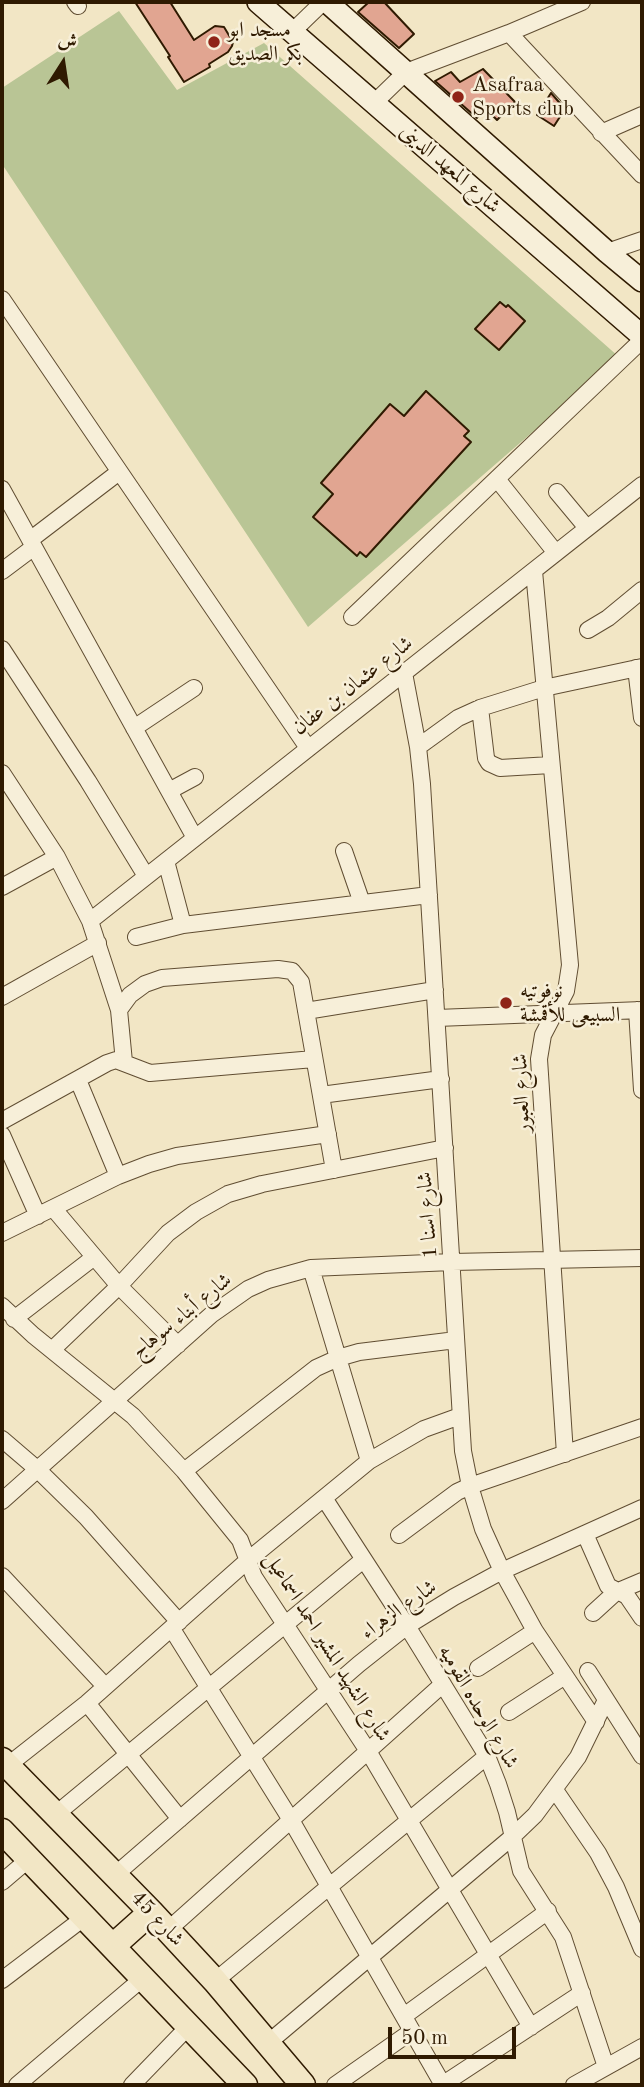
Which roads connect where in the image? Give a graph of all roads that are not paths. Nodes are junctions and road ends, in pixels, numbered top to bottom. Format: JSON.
{"nodes":[{"id":1,"x":258,"y":2,"type":"edge"},
{"id":2,"x":325,"y":2,"type":"edge"},
{"id":3,"x":582,"y":2,"type":"edge"},
{"id":4,"x":292,"y":32,"type":"junction"},
{"id":5,"x":509,"y":33,"type":"junction"},
{"id":6,"x":405,"y":72,"type":"junction"},
{"id":7,"x":374,"y":103,"type":"junction"},
{"id":8,"x":642,"y":115,"type":"edge"},
{"id":9,"x":601,"y":133,"type":"junction"},
{"id":10,"x":642,"y":175,"type":"edge"},
{"id":11,"x":642,"y":240,"type":"edge"},
{"id":12,"x":607,"y":252,"type":"junction"},
{"id":13,"x":642,"y":281,"type":"edge"},
{"id":14,"x":2,"y":299,"type":"edge"},
{"id":15,"x":642,"y":338,"type":"edge"},
{"id":16,"x":119,"y":472,"type":"junction"},
{"id":17,"x":497,"y":479,"type":"junction"},
{"id":18,"x":642,"y":485,"type":"edge"},
{"id":19,"x":2,"y":489,"type":"edge"},
{"id":20,"x":556,"y":492,"type":"dead end"},
{"id":21,"x":587,"y":528,"type":"junction"},
{"id":22,"x":32,"y":543,"type":"junction"},
{"id":23,"x":556,"y":553,"type":"junction"},
{"id":24,"x":2,"y":571,"type":"edge"},
{"id":25,"x":534,"y":571,"type":"junction"},
{"id":26,"x":642,"y":590,"type":"edge"},
{"id":27,"x":352,"y":617,"type":"dead end"},
{"id":28,"x":588,"y":630,"type":"dead end"},
{"id":29,"x":2,"y":649,"type":"edge"},
{"id":30,"x":639,"y":667,"type":"edge"},
{"id":31,"x":404,"y":673,"type":"junction"},
{"id":32,"x":194,"y":688,"type":"dead end"},
{"id":33,"x":544,"y":688,"type":"junction"},
{"id":34,"x":480,"y":708,"type":"junction"},
{"id":35,"x":642,"y":718,"type":"edge"},
{"id":36,"x":134,"y":728,"type":"junction"},
{"id":37,"x":418,"y":747,"type":"junction"},
{"id":38,"x":308,"y":748,"type":"junction"},
{"id":39,"x":551,"y":765,"type":"junction"},
{"id":40,"x":2,"y":773,"type":"edge"},
{"id":41,"x":195,"y":777,"type":"dead end"},
{"id":42,"x":169,"y":791,"type":"junction"},
{"id":43,"x":195,"y":838,"type":"junction"},
{"id":44,"x":344,"y":851,"type":"dead end"},
{"id":45,"x":57,"y":857,"type":"junction"},
{"id":46,"x":166,"y":861,"type":"junction"},
{"id":47,"x":146,"y":876,"type":"junction"},
{"id":48,"x":2,"y":887,"type":"edge"},
{"id":49,"x":429,"y":895,"type":"junction"},
{"id":50,"x":362,"y":903,"type":"junction"},
{"id":51,"x":90,"y":921,"type":"junction"},
{"id":52,"x":183,"y":925,"type":"junction"},
{"id":53,"x":136,"y":937,"type":"dead end"},
{"id":54,"x":98,"y":943,"type":"junction"},
{"id":55,"x":435,"y":990,"type":"junction"},
{"id":56,"x":2,"y":997,"type":"edge"},
{"id":57,"x":119,"y":1010,"type":"junction"},
{"id":58,"x":640,"y":1010,"type":"edge"},
{"id":59,"x":306,"y":1011,"type":"junction"},
{"id":60,"x":555,"y":1014,"type":"junction"},
{"id":61,"x":437,"y":1018,"type":"junction"},
{"id":62,"x":314,"y":1059,"type":"junction"},
{"id":63,"x":124,"y":1062,"type":"junction"},
{"id":64,"x":440,"y":1079,"type":"junction"},
{"id":65,"x":78,"y":1080,"type":"junction"},
{"id":66,"x":642,"y":1090,"type":"edge"},
{"id":67,"x":321,"y":1095,"type":"junction"},
{"id":68,"x":2,"y":1121,"type":"edge"},
{"id":69,"x":328,"y":1134,"type":"junction"},
{"id":70,"x":2,"y":1135,"type":"edge"},
{"id":71,"x":445,"y":1148,"type":"junction"},
{"id":72,"x":334,"y":1170,"type":"junction"},
{"id":73,"x":118,"y":1176,"type":"junction"},
{"id":74,"x":53,"y":1208,"type":"junction"},
{"id":75,"x":38,"y":1216,"type":"junction"},
{"id":76,"x":2,"y":1233,"type":"edge"},
{"id":77,"x":93,"y":1258,"type":"junction"},
{"id":78,"x":642,"y":1258,"type":"edge"},
{"id":79,"x":552,"y":1260,"type":"junction"},
{"id":80,"x":452,"y":1262,"type":"junction"},
{"id":81,"x":311,"y":1268,"type":"junction"},
{"id":82,"x":119,"y":1286,"type":"junction"},
{"id":83,"x":2,"y":1306,"type":"edge"},
{"id":84,"x":15,"y":1320,"type":"junction"},
{"id":85,"x":456,"y":1340,"type":"junction"},
{"id":86,"x":178,"y":1345,"type":"junction"},
{"id":87,"x":53,"y":1349,"type":"junction"},
{"id":88,"x":338,"y":1358,"type":"junction"},
{"id":89,"x":115,"y":1400,"type":"junction"},
{"id":90,"x":460,"y":1416,"type":"junction"},
{"id":91,"x":642,"y":1427,"type":"edge"},
{"id":92,"x":2,"y":1439,"type":"edge"},
{"id":93,"x":565,"y":1454,"type":"junction"},
{"id":94,"x":369,"y":1461,"type":"junction"},
{"id":95,"x":37,"y":1469,"type":"junction"},
{"id":96,"x":184,"y":1471,"type":"junction"},
{"id":97,"x":470,"y":1486,"type":"junction"},
{"id":98,"x":324,"y":1498,"type":"junction"},
{"id":99,"x":2,"y":1501,"type":"edge"},
{"id":100,"x":642,"y":1508,"type":"edge"},
{"id":101,"x":585,"y":1534,"type":"junction"},
{"id":102,"x":399,"y":1535,"type":"dead end"},
{"id":103,"x":363,"y":1560,"type":"junction"},
{"id":104,"x":247,"y":1561,"type":"junction"},
{"id":105,"x":502,"y":1572,"type":"junction"},
{"id":106,"x":2,"y":1576,"type":"edge"},
{"id":107,"x":642,"y":1581,"type":"edge"},
{"id":108,"x":616,"y":1592,"type":"junction"},
{"id":109,"x":593,"y":1613,"type":"dead end"},
{"id":110,"x":642,"y":1618,"type":"edge"},
{"id":111,"x":285,"y":1625,"type":"junction"},
{"id":112,"x":175,"y":1626,"type":"junction"},
{"id":113,"x":407,"y":1626,"type":"junction"},
{"id":114,"x":535,"y":1632,"type":"junction"},
{"id":115,"x":478,"y":1668,"type":"dead end"},
{"id":116,"x":588,"y":1671,"type":"dead end"},
{"id":117,"x":565,"y":1676,"type":"junction"},
{"id":118,"x":443,"y":1684,"type":"junction"},
{"id":119,"x":105,"y":1686,"type":"junction"},
{"id":120,"x":208,"y":1688,"type":"junction"},
{"id":121,"x":329,"y":1690,"type":"junction"},
{"id":122,"x":606,"y":1700,"type":"junction"},
{"id":123,"x":87,"y":1703,"type":"junction"},
{"id":124,"x":509,"y":1712,"type":"dead end"},
{"id":125,"x":596,"y":1722,"type":"junction"},
{"id":126,"x":368,"y":1751,"type":"junction"},
{"id":127,"x":128,"y":1754,"type":"junction"},
{"id":128,"x":486,"y":1756,"type":"junction"},
{"id":129,"x":642,"y":1756,"type":"edge"},
{"id":130,"x":251,"y":1757,"type":"junction"},
{"id":131,"x":5,"y":1763,"type":"edge"},
{"id":132,"x":555,"y":1790,"type":"junction"},
{"id":133,"x":55,"y":1815,"type":"junction"},
{"id":134,"x":180,"y":1819,"type":"junction"},
{"id":135,"x":291,"y":1820,"type":"junction"},
{"id":136,"x":410,"y":1820,"type":"junction"},
{"id":137,"x":2,"y":1831,"type":"edge"},
{"id":138,"x":511,"y":1838,"type":"junction"},
{"id":139,"x":29,"y":1859,"type":"junction"},
{"id":140,"x":115,"y":1875,"type":"junction"},
{"id":141,"x":2,"y":1882,"type":"edge"},
{"id":142,"x":329,"y":1886,"type":"junction"},
{"id":143,"x":450,"y":1889,"type":"junction"},
{"id":144,"x":548,"y":1911,"type":"junction"},
{"id":145,"x":85,"y":1917,"type":"junction"},
{"id":146,"x":159,"y":1921,"type":"junction"},
{"id":147,"x":113,"y":1946,"type":"junction"},
{"id":148,"x":642,"y":1948,"type":"edge"},
{"id":149,"x":489,"y":1954,"type":"junction"},
{"id":150,"x":370,"y":1956,"type":"junction"},
{"id":151,"x":143,"y":1978,"type":"junction"},
{"id":152,"x":2,"y":1980,"type":"edge"},
{"id":153,"x":215,"y":1981,"type":"junction"},
{"id":154,"x":582,"y":1993,"type":"junction"},
{"id":155,"x":404,"y":2016,"type":"junction"},
{"id":156,"x":189,"y":2026,"type":"junction"},
{"id":157,"x":531,"y":2027,"type":"junction"},
{"id":158,"x":412,"y":2031,"type":"junction"},
{"id":159,"x":268,"y":2043,"type":"junction"},
{"id":160,"x":642,"y":2047,"type":"edge"},
{"id":161,"x":606,"y":2067,"type":"junction"},
{"id":162,"x":241,"y":2084,"type":"edge"},
{"id":163,"x":17,"y":2085,"type":"edge"},
{"id":164,"x":132,"y":2085,"type":"edge"},
{"id":165,"x":303,"y":2085,"type":"edge"},
{"id":166,"x":335,"y":2085,"type":"edge"},
{"id":167,"x":442,"y":2085,"type":"edge"},
{"id":168,"x":574,"y":2085,"type":"edge"}],
"edges":[{"from":1,"to":4,"type":"street","name":"شارع المعهد الدينى"},
{"from":2,"to":4,"type":"street"},
{"from":2,"to":6,"type":"street","name":"شارع المعهد الدينى"},
{"from":3,"to":5,"type":"street"},
{"from":4,"to":7,"type":"street","name":"شارع المعهد الدينى"},
{"from":5,"to":6,"type":"street"},
{"from":5,"to":9,"type":"street"},
{"from":6,"to":7,"type":"street"},
{"from":6,"to":12,"type":"street","name":"شارع المعهد الدينى"},
{"from":7,"to":15,"type":"street","name":"شارع المعهد الدينى"},
{"from":8,"to":9,"type":"street"},
{"from":9,"to":10,"type":"street"},
{"from":11,"to":12,"type":"street"},
{"from":12,"to":13,"type":"street","name":"شارع المعهد الدينى"},
{"from":14,"to":16,"type":"street"},
{"from":15,"to":17,"type":"street"},
{"from":16,"to":22,"type":"street"},
{"from":16,"to":38,"type":"street"},
{"from":17,"to":23,"type":"street"},
{"from":17,"to":27,"type":"street"},
{"from":18,"to":21,"type":"street","name":"شارع عثمان بن عفان"},
{"from":19,"to":22,"type":"street"},
{"from":20,"to":21,"type":"street"},
{"from":21,"to":23,"type":"street","name":"شارع عثمان بن عفان"},
{"from":22,"to":24,"type":"street"},
{"from":22,"to":36,"type":"street"},
{"from":23,"to":25,"type":"street","name":"شارع عثمان بن عفان"},
{"from":25,"to":31,"type":"street","name":"شارع عثمان بن عفان"},
{"from":25,"to":33,"type":"street","name":"شارع العبور"},
{"from":26,"to":28,"type":"street"},
{"from":29,"to":47,"type":"street"},
{"from":30,"to":33,"type":"street"},
{"from":30,"to":35,"type":"street"},
{"from":31,"to":37,"type":"street","name":"شارع اسنا 1"},
{"from":31,"to":38,"type":"street","name":"شارع عثمان بن عفان"},
{"from":32,"to":36,"type":"street"},
{"from":33,"to":34,"type":"street"},
{"from":33,"to":39,"type":"street","name":"شارع العبور"},
{"from":34,"to":37,"type":"street"},
{"from":34,"to":39,"type":"street"},
{"from":36,"to":42,"type":"street"},
{"from":37,"to":49,"type":"street","name":"شارع اسنا 1"},
{"from":38,"to":43,"type":"street","name":"شارع عثمان بن عفان"},
{"from":39,"to":60,"type":"street","name":"شارع العبور"},
{"from":40,"to":45,"type":"street"},
{"from":41,"to":42,"type":"street"},
{"from":42,"to":43,"type":"street"},
{"from":43,"to":46,"type":"street","name":"شارع عثمان بن عفان"},
{"from":44,"to":50,"type":"street"},
{"from":45,"to":48,"type":"street"},
{"from":45,"to":51,"type":"street"},
{"from":46,"to":47,"type":"street","name":"شارع عثمان بن عفان"},
{"from":46,"to":52,"type":"street"},
{"from":47,"to":51,"type":"street","name":"شارع عثمان بن عفان"},
{"from":49,"to":50,"type":"street"},
{"from":49,"to":55,"type":"street","name":"شارع اسنا 1"},
{"from":50,"to":52,"type":"street"},
{"from":51,"to":54,"type":"street"},
{"from":52,"to":53,"type":"street"},
{"from":54,"to":56,"type":"street"},
{"from":54,"to":57,"type":"street"},
{"from":55,"to":59,"type":"street"},
{"from":55,"to":61,"type":"street","name":"شارع اسنا 1"},
{"from":57,"to":59,"type":"street"},
{"from":57,"to":63,"type":"street"},
{"from":58,"to":60,"type":"street"},
{"from":58,"to":66,"type":"street"},
{"from":59,"to":62,"type":"street"},
{"from":60,"to":61,"type":"street"},
{"from":60,"to":79,"type":"street","name":"شارع العبور"},
{"from":61,"to":64,"type":"street","name":"شارع اسنا 1"},
{"from":62,"to":63,"type":"street"},
{"from":62,"to":67,"type":"street"},
{"from":63,"to":65,"type":"street"},
{"from":64,"to":67,"type":"street"},
{"from":64,"to":71,"type":"street","name":"شارع اسنا 1"},
{"from":65,"to":68,"type":"street"},
{"from":65,"to":73,"type":"street"},
{"from":67,"to":69,"type":"street"},
{"from":69,"to":72,"type":"street"},
{"from":69,"to":73,"type":"street"},
{"from":70,"to":75,"type":"street"},
{"from":71,"to":72,"type":"street"},
{"from":71,"to":80,"type":"street","name":"شارع اسنا 1"},
{"from":72,"to":82,"type":"street"},
{"from":73,"to":74,"type":"street"},
{"from":74,"to":75,"type":"street"},
{"from":74,"to":77,"type":"street"},
{"from":75,"to":76,"type":"street"},
{"from":77,"to":82,"type":"street"},
{"from":77,"to":84,"type":"street"},
{"from":78,"to":79,"type":"street","name":"شارع أبناء سوهاج"},
{"from":79,"to":80,"type":"street","name":"شارع أبناء سوهاج"},
{"from":79,"to":93,"type":"street","name":"شارع العبور"},
{"from":80,"to":81,"type":"street","name":"شارع أبناء سوهاج"},
{"from":80,"to":85,"type":"street","name":"شارع اسنا 1"},
{"from":81,"to":86,"type":"street","name":"شارع أبناء سوهاج"},
{"from":81,"to":88,"type":"street"},
{"from":82,"to":86,"type":"street"},
{"from":82,"to":87,"type":"street"},
{"from":83,"to":84,"type":"street","name":"شارع الشهيد المشير احمد اسماعيل"},
{"from":84,"to":87,"type":"street","name":"شارع الشهيد المشير احمد اسماعيل"},
{"from":85,"to":88,"type":"street"},
{"from":85,"to":90,"type":"street","name":"شارع اسنا 1"},
{"from":86,"to":89,"type":"street","name":"شارع أبناء سوهاج"},
{"from":87,"to":89,"type":"street","name":"شارع الشهيد المشير احمد اسماعيل"},
{"from":88,"to":94,"type":"street"},
{"from":88,"to":96,"type":"street"},
{"from":89,"to":95,"type":"street","name":"شارع أبناء سوهاج"},
{"from":89,"to":96,"type":"street","name":"شارع الشهيد المشير احمد اسماعيل"},
{"from":90,"to":94,"type":"street"},
{"from":90,"to":97,"type":"street","name":"شارع اسنا 1"},
{"from":91,"to":93,"type":"street"},
{"from":92,"to":95,"type":"street"},
{"from":93,"to":97,"type":"street"},
{"from":94,"to":98,"type":"street"},
{"from":95,"to":99,"type":"street","name":"شارع أبناء سوهاج"},
{"from":95,"to":112,"type":"street"},
{"from":96,"to":104,"type":"street","name":"شارع الشهيد المشير احمد اسماعيل"},
{"from":97,"to":102,"type":"street"},
{"from":97,"to":105,"type":"street","name":"شارع اسنا 1"},
{"from":98,"to":103,"type":"street","name":"شارع الوحده القوميه"},
{"from":98,"to":104,"type":"street"},
{"from":100,"to":101,"type":"street","name":"شارع الزهراء"},
{"from":101,"to":105,"type":"street","name":"شارع الزهراء"},
{"from":101,"to":108,"type":"street"},
{"from":103,"to":111,"type":"street"},
{"from":103,"to":113,"type":"street","name":"شارع الوحده القوميه"},
{"from":104,"to":111,"type":"street","name":"شارع الشهيد المشير احمد اسماعيل"},
{"from":104,"to":112,"type":"street"},
{"from":105,"to":113,"type":"street","name":"شارع الزهراء"},
{"from":105,"to":114,"type":"street","name":"شارع اسنا 1"},
{"from":106,"to":119,"type":"street"},
{"from":107,"to":108,"type":"street"},
{"from":108,"to":109,"type":"street"},
{"from":108,"to":110,"type":"street"},
{"from":111,"to":120,"type":"street"},
{"from":111,"to":121,"type":"street","name":"شارع الشهيد المشير احمد اسماعيل"},
{"from":112,"to":119,"type":"street"},
{"from":112,"to":120,"type":"street"},
{"from":113,"to":118,"type":"street","name":"شارع الوحده القوميه"},
{"from":113,"to":121,"type":"street","name":"شارع الزهراء"},
{"from":114,"to":115,"type":"street"},
{"from":114,"to":117,"type":"street","name":"شارع اسنا 1"},
{"from":116,"to":122,"type":"street"},
{"from":117,"to":124,"type":"street"},
{"from":117,"to":125,"type":"street","name":"شارع اسنا 1"},
{"from":118,"to":126,"type":"street"},
{"from":118,"to":128,"type":"street","name":"شارع الوحده القوميه"},
{"from":119,"to":123,"type":"street"},
{"from":120,"to":127,"type":"street"},
{"from":120,"to":130,"type":"street"},
{"from":121,"to":126,"type":"street","name":"شارع الشهيد المشير احمد اسماعيل"},
{"from":121,"to":130,"type":"street","name":"شارع الزهراء"},
{"from":122,"to":125,"type":"street"},
{"from":122,"to":129,"type":"street"},
{"from":123,"to":127,"type":"street"},
{"from":123,"to":131,"type":"street"},
{"from":125,"to":132,"type":"street"},
{"from":126,"to":135,"type":"street"},
{"from":126,"to":136,"type":"street","name":"شارع الشهيد المشير احمد اسماعيل"},
{"from":127,"to":133,"type":"street"},
{"from":127,"to":134,"type":"street"},
{"from":128,"to":136,"type":"street"},
{"from":128,"to":138,"type":"street","name":"شارع الوحده القوميه"},
{"from":130,"to":134,"type":"street","name":"شارع الزهراء"},
{"from":130,"to":135,"type":"street"},
{"from":131,"to":133,"type":"main road","name":"شارع 45"},
{"from":132,"to":138,"type":"street"},
{"from":132,"to":148,"type":"street"},
{"from":133,"to":140,"type":"main road","name":"شارع 45"},
{"from":134,"to":140,"type":"street","name":"شارع الزهراء"},
{"from":135,"to":142,"type":"street"},
{"from":135,"to":146,"type":"street"},
{"from":136,"to":142,"type":"street"},
{"from":136,"to":143,"type":"street","name":"شارع الشهيد المشير احمد اسماعيل"},
{"from":137,"to":139,"type":"main road"},
{"from":138,"to":143,"type":"street"},
{"from":138,"to":144,"type":"street","name":"شارع الوحده القوميه"},
{"from":139,"to":141,"type":"street"},
{"from":139,"to":145,"type":"main road"},
{"from":140,"to":146,"type":"main road","name":"شارع 45"},
{"from":142,"to":150,"type":"street"},
{"from":142,"to":153,"type":"street"},
{"from":143,"to":149,"type":"street","name":"شارع الشهيد المشير احمد اسماعيل"},
{"from":143,"to":150,"type":"street"},
{"from":144,"to":149,"type":"street"},
{"from":144,"to":154,"type":"street","name":"شارع الوحده القوميه"},
{"from":145,"to":147,"type":"main road"},
{"from":145,"to":152,"type":"street"},
{"from":146,"to":147,"type":"main road"},
{"from":146,"to":153,"type":"main road","name":"شارع 45"},
{"from":147,"to":151,"type":"main road"},
{"from":149,"to":155,"type":"street"},
{"from":149,"to":157,"type":"street","name":"شارع الشهيد المشير احمد اسماعيل"},
{"from":150,"to":155,"type":"street"},
{"from":150,"to":159,"type":"street"},
{"from":151,"to":156,"type":"main road"},
{"from":151,"to":163,"type":"street"},
{"from":153,"to":159,"type":"main road","name":"شارع 45"},
{"from":154,"to":157,"type":"street"},
{"from":154,"to":161,"type":"street","name":"شارع الوحده القوميه"},
{"from":155,"to":158,"type":"street"},
{"from":156,"to":162,"type":"main road"},
{"from":156,"to":164,"type":"street"},
{"from":157,"to":167,"type":"street"},
{"from":158,"to":166,"type":"street"},
{"from":158,"to":167,"type":"street"},
{"from":159,"to":165,"type":"main road","name":"شارع 45"},
{"from":160,"to":161,"type":"street"},
{"from":161,"to":168,"type":"street"}]}
